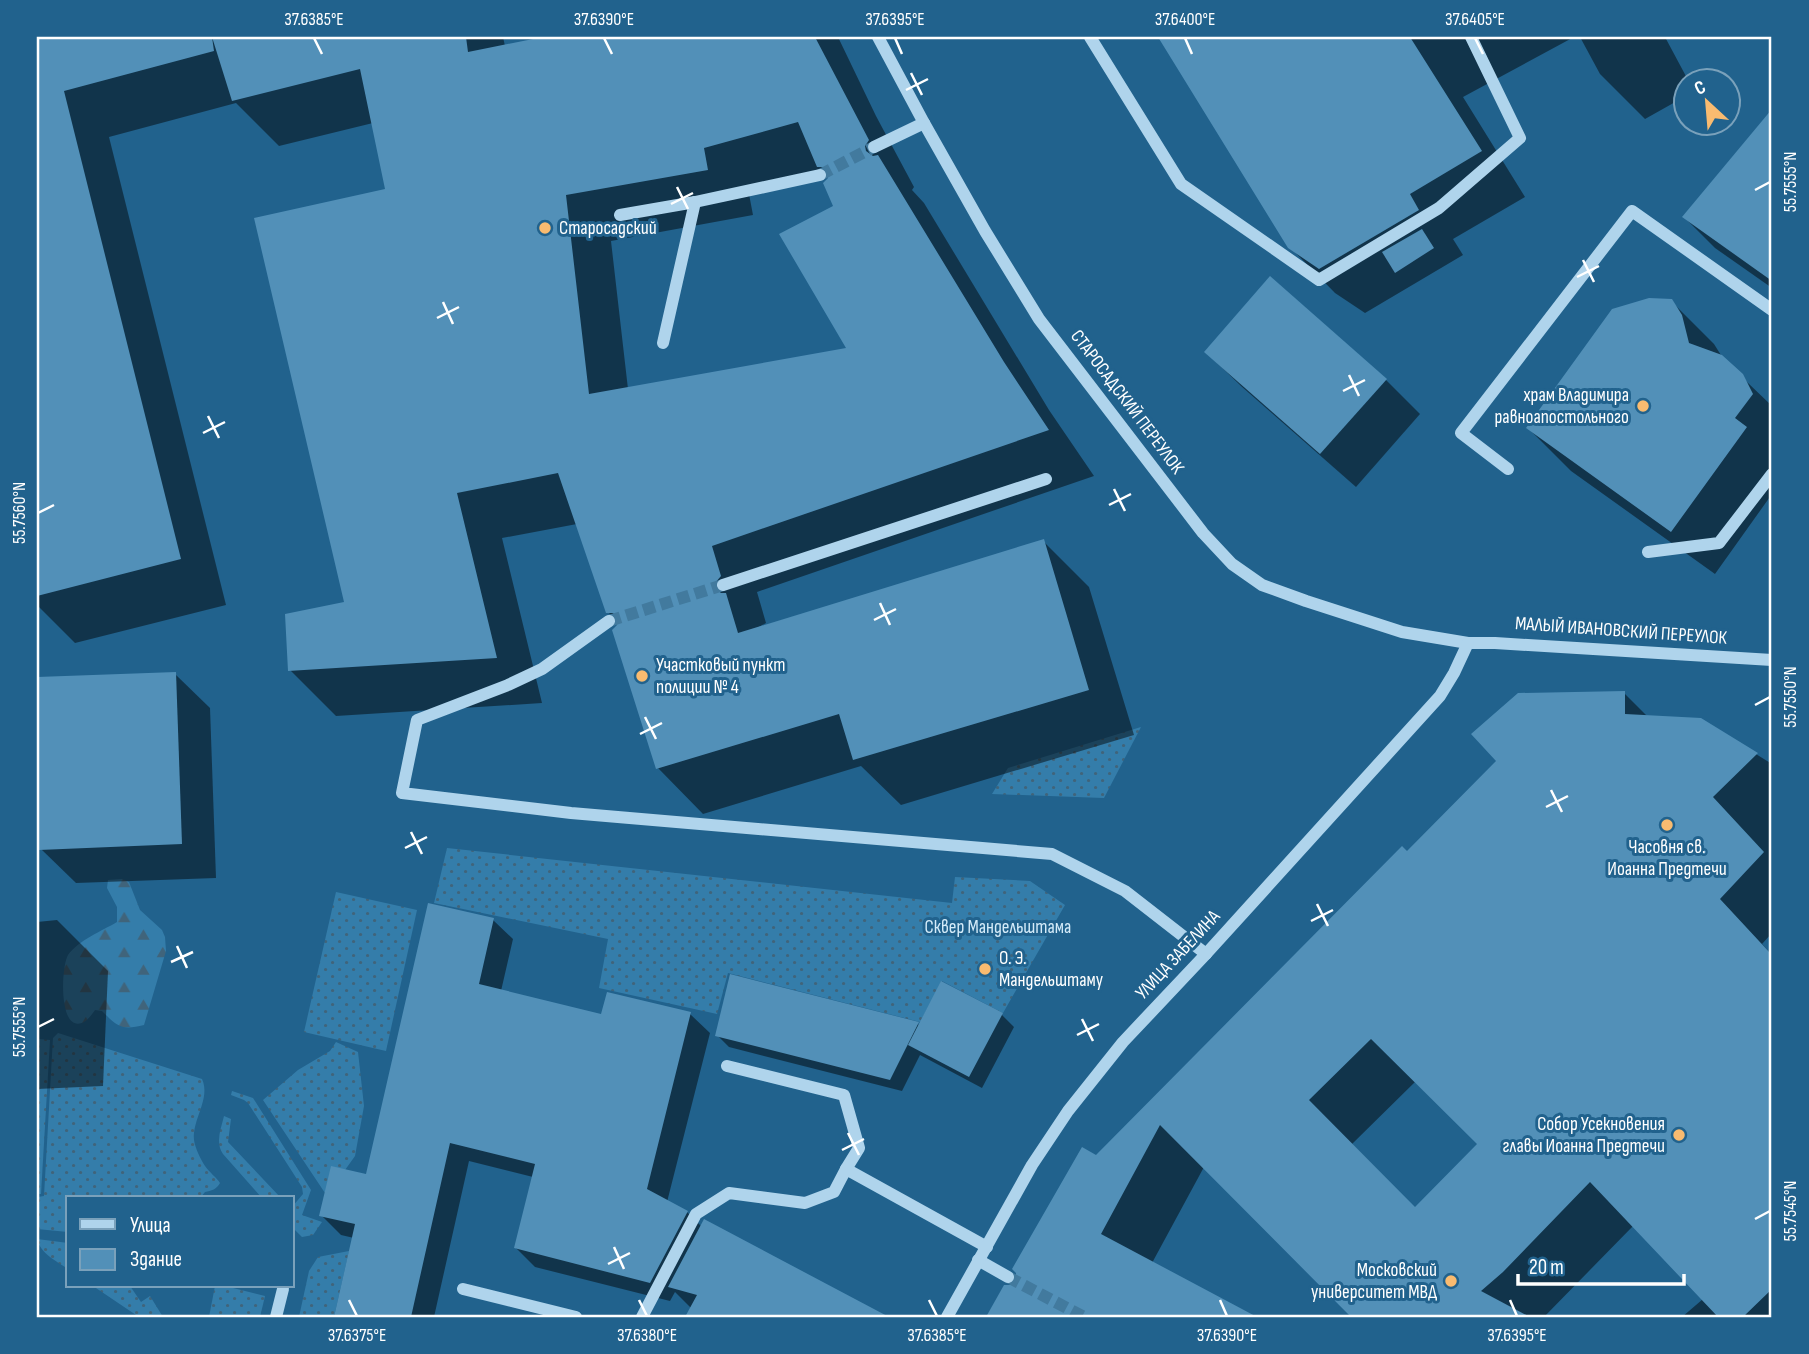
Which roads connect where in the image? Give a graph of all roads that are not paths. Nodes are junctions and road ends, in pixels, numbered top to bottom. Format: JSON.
{"nodes":[{"id":1,"x":878,"y":37,"type":"edge"},
{"id":2,"x":1090,"y":37,"type":"edge"},
{"id":3,"x":1471,"y":37,"type":"edge"},
{"id":4,"x":923,"y":123,"type":"junction"},
{"id":5,"x":874,"y":147,"type":"tunnel mouth"},
{"id":6,"x":820,"y":176,"type":"tunnel mouth"},
{"id":7,"x":695,"y":202,"type":"junction"},
{"id":8,"x":620,"y":215,"type":"dead end"},
{"id":9,"x":1772,"y":310,"type":"edge"},
{"id":10,"x":663,"y":343,"type":"dead end"},
{"id":11,"x":1508,"y":469,"type":"dead end"},
{"id":12,"x":1772,"y":474,"type":"edge"},
{"id":13,"x":1046,"y":479,"type":"dead end"},
{"id":14,"x":1648,"y":552,"type":"dead end"},
{"id":15,"x":723,"y":585,"type":"tunnel mouth"},
{"id":16,"x":609,"y":621,"type":"tunnel mouth"},
{"id":17,"x":1468,"y":643,"type":"junction"},
{"id":18,"x":1772,"y":660,"type":"edge"},
{"id":19,"x":1206,"y":954,"type":"junction"},
{"id":20,"x":727,"y":1066,"type":"dead end"},
{"id":21,"x":846,"y":1169,"type":"junction"},
{"id":22,"x":987,"y":1247,"type":"junction"},
{"id":23,"x":978,"y":1260,"type":"junction"},
{"id":24,"x":1008,"y":1277,"type":"tunnel mouth"},
{"id":25,"x":283,"y":1289,"type":"dead end"},
{"id":26,"x":463,"y":1289,"type":"dead end"},
{"id":27,"x":276,"y":1317,"type":"edge"},
{"id":28,"x":576,"y":1317,"type":"edge"},
{"id":29,"x":642,"y":1317,"type":"edge"},
{"id":30,"x":947,"y":1317,"type":"edge"}],
"edges":[{"from":1,"to":4,"type":"street","name":"СТАРОСАДСКИЙ ПЕРЕУЛОК"},
{"from":2,"to":3,"type":"street"},
{"from":4,"to":5,"type":"street"},
{"from":4,"to":17,"type":"street","name":"СТАРОСАДСКИЙ ПЕРЕУЛОК"},
{"from":6,"to":7,"type":"street"},
{"from":7,"to":8,"type":"street"},
{"from":7,"to":10,"type":"street"},
{"from":9,"to":11,"type":"street"},
{"from":12,"to":14,"type":"street"},
{"from":13,"to":15,"type":"street"},
{"from":16,"to":19,"type":"street"},
{"from":17,"to":18,"type":"street","name":"МАЛЫЙ ИВАНОВСКИЙ ПЕРЕУЛОК"},
{"from":17,"to":19,"type":"street","name":"УЛИЦА ЗАБЕЛИНА"},
{"from":19,"to":22,"type":"street","name":"УЛИЦА ЗАБЕЛИНА"},
{"from":20,"to":21,"type":"street"},
{"from":21,"to":22,"type":"street"},
{"from":21,"to":29,"type":"street"},
{"from":22,"to":23,"type":"street","name":"УЛИЦА ЗАБЕЛИНА"},
{"from":23,"to":24,"type":"street"},
{"from":23,"to":30,"type":"street","name":"УЛИЦА ЗАБЕЛИНА"},
{"from":25,"to":27,"type":"street"},
{"from":26,"to":28,"type":"street"}]}
